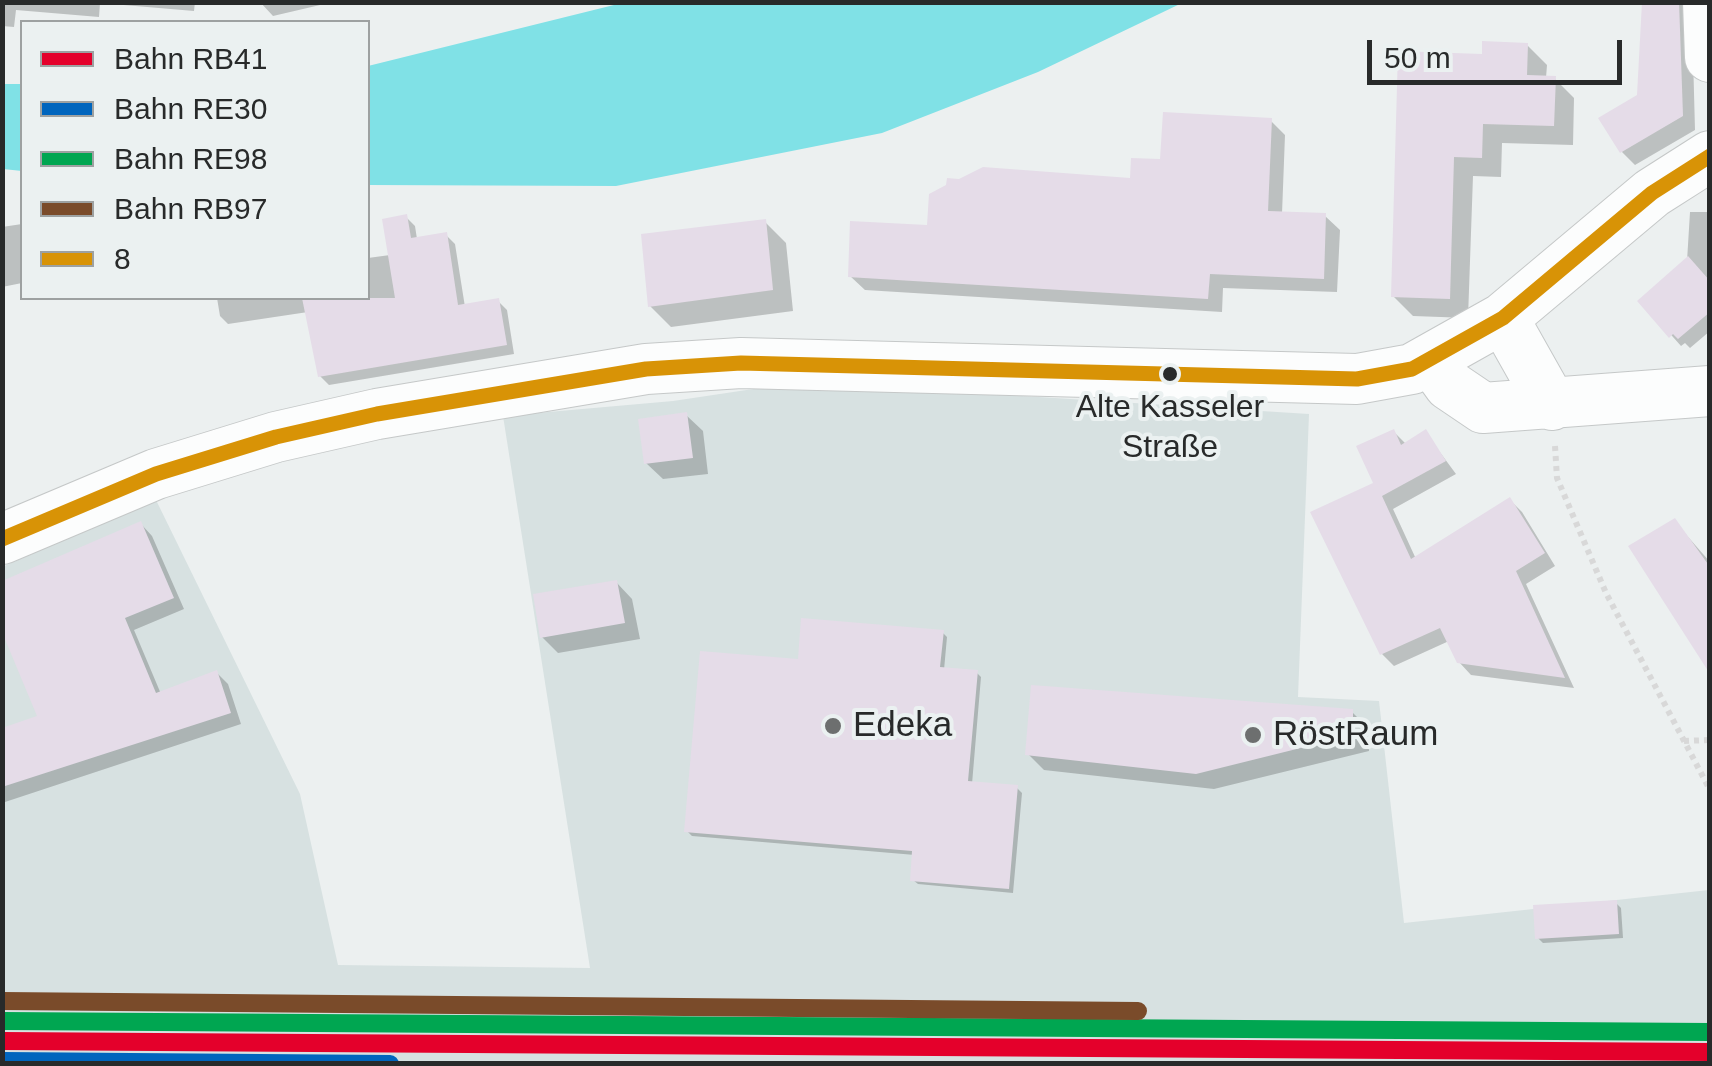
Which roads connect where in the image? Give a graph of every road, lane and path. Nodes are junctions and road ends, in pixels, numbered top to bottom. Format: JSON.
{"nodes":[{"id":1,"x":1708,"y":2,"type":"edge"},
{"id":2,"x":1710,"y":57,"type":"edge"},
{"id":3,"x":1710,"y":156,"type":"edge"},
{"id":4,"x":1503,"y":318,"type":"junction"},
{"id":5,"x":1432,"y":360,"type":"junction"},
{"id":6,"x":1710,"y":391,"type":"edge"},
{"id":7,"x":1552,"y":404,"type":"junction"},
{"id":8,"x":2,"y":539,"type":"edge"},
{"id":9,"x":1710,"y":740,"type":"edge"},
{"id":10,"x":1684,"y":741,"type":"junction"},
{"id":11,"x":1710,"y":790,"type":"edge"}],
"edges":[{"from":1,"to":2,"type":"street"},
{"from":3,"to":4,"type":"street"},
{"from":4,"to":5,"type":"street"},
{"from":4,"to":7,"type":"street"},
{"from":5,"to":7,"type":"street"},
{"from":5,"to":8,"type":"street"},
{"from":6,"to":7,"type":"street"},
{"from":7,"to":10,"type":"path"},
{"from":9,"to":10,"type":"path"},
{"from":10,"to":11,"type":"path"}]}
